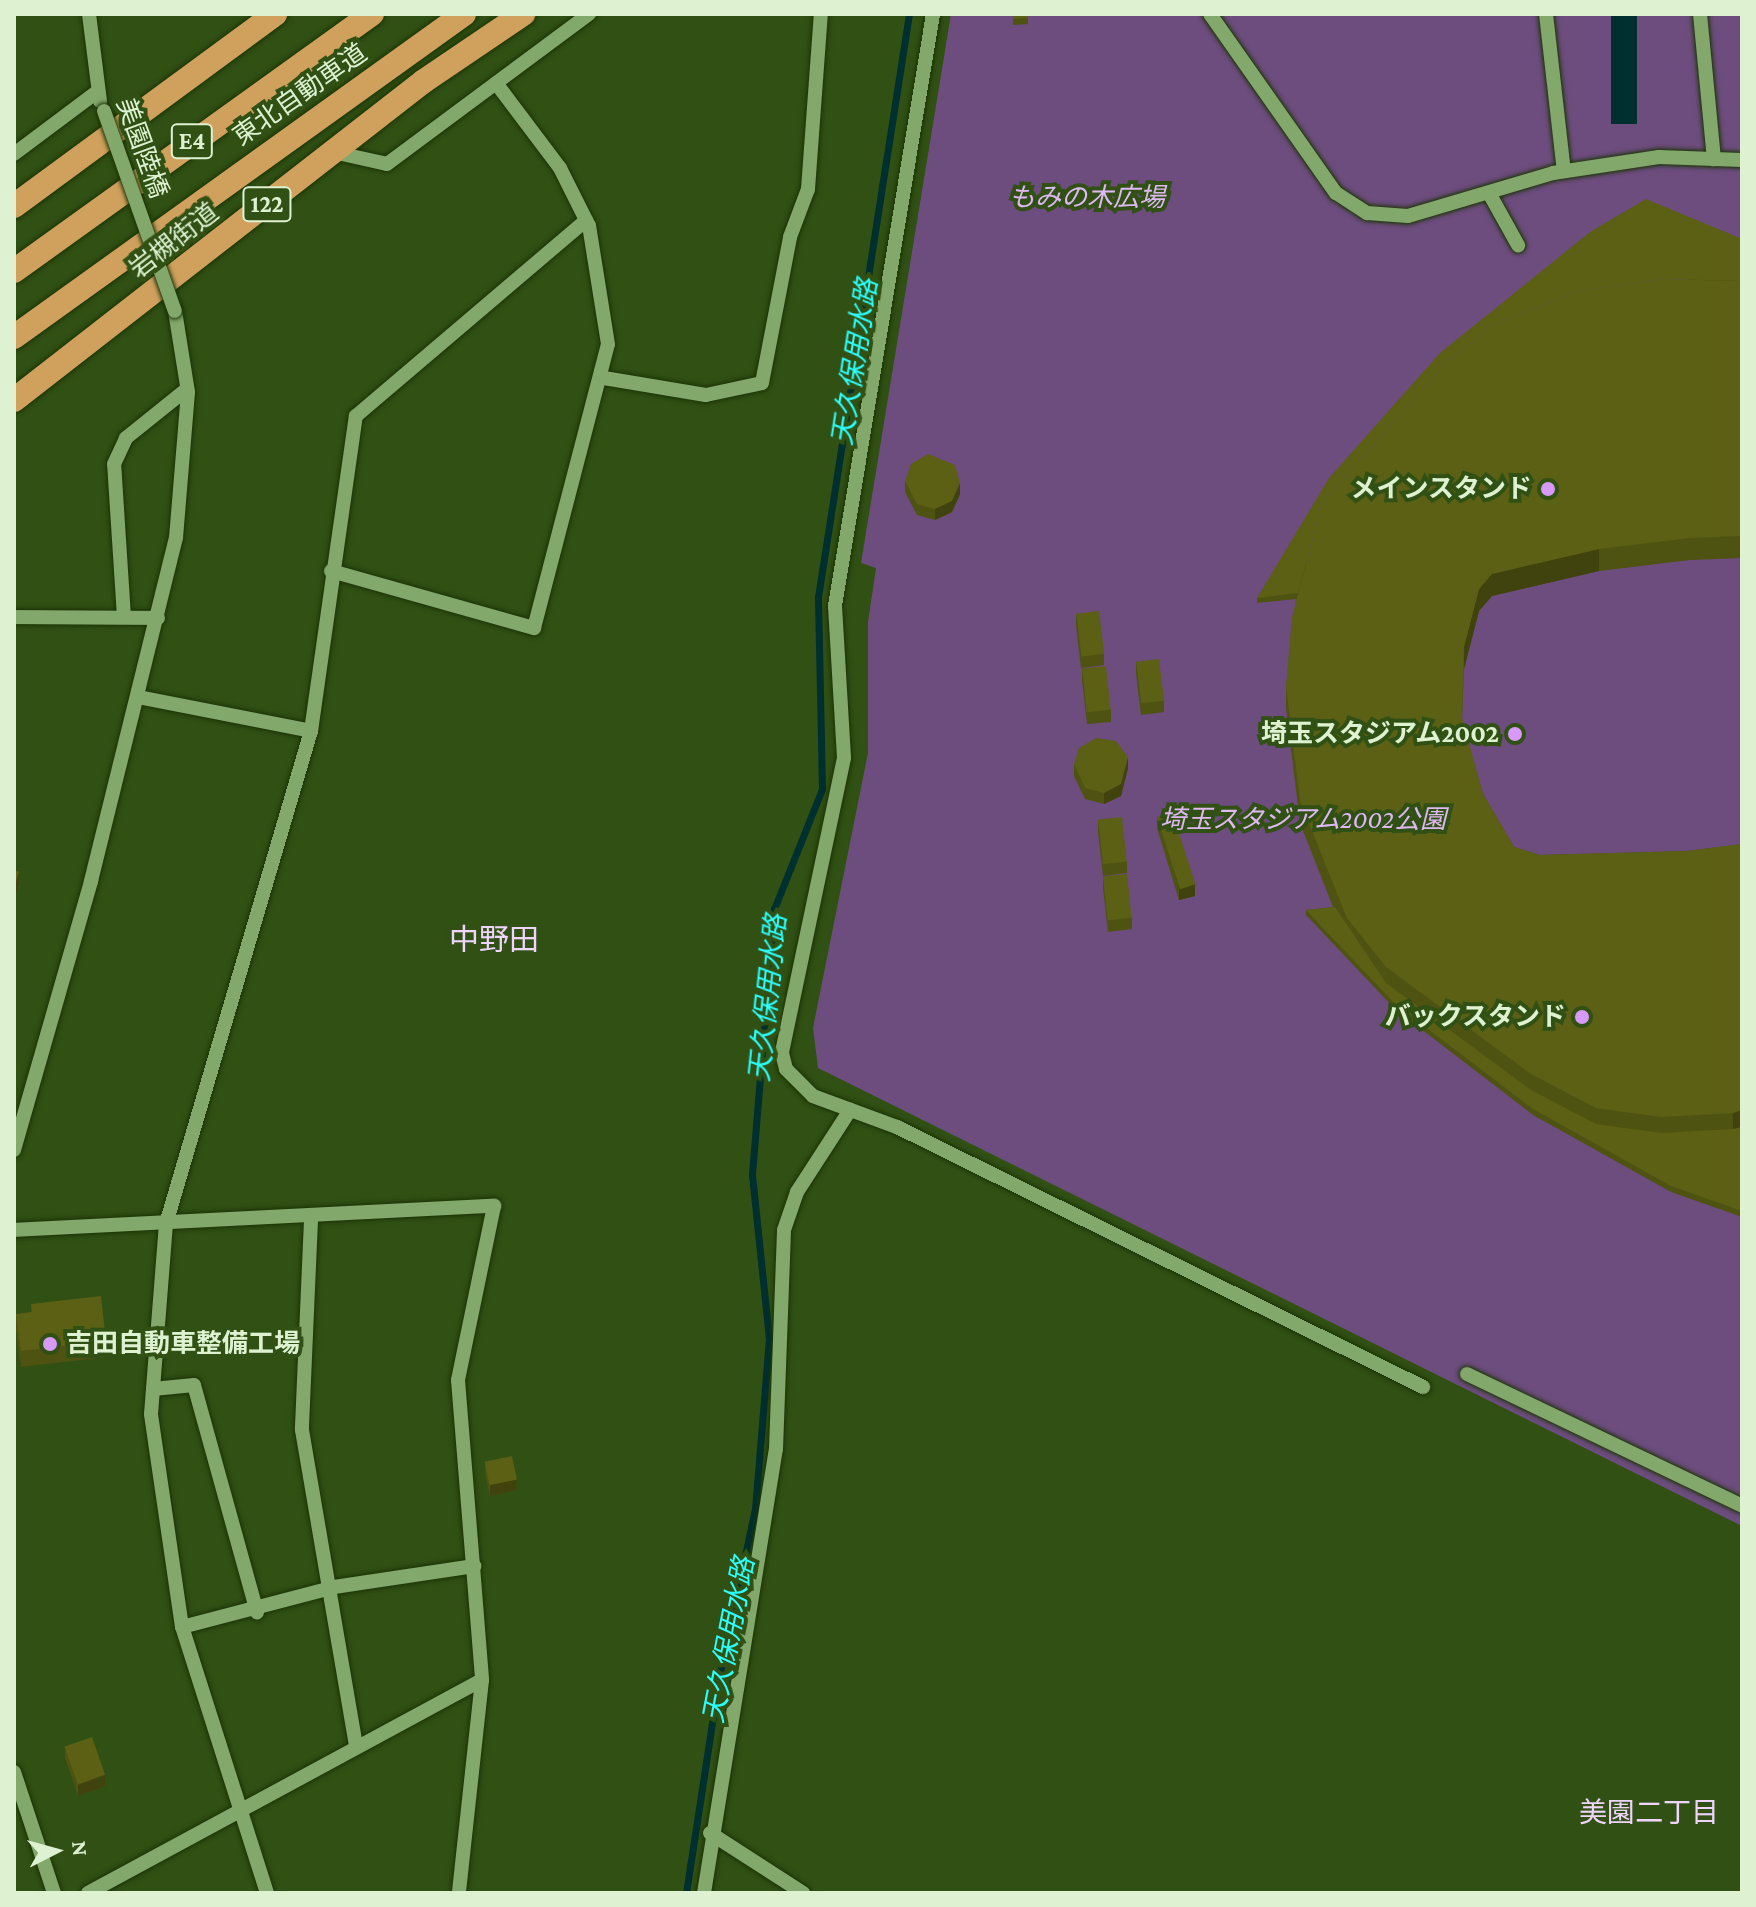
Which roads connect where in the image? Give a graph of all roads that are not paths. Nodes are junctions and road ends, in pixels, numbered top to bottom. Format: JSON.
{"nodes":[{"id":1,"x":89,"y":14,"type":"edge"},
{"id":2,"x":275,"y":14,"type":"edge"},
{"id":3,"x":372,"y":14,"type":"edge"},
{"id":4,"x":464,"y":14,"type":"edge"},
{"id":5,"x":523,"y":14,"type":"edge"},
{"id":6,"x":589,"y":14,"type":"edge"},
{"id":7,"x":821,"y":14,"type":"edge"},
{"id":8,"x":933,"y":14,"type":"edge"},
{"id":9,"x":1210,"y":14,"type":"edge"},
{"id":10,"x":1546,"y":14,"type":"edge"},
{"id":11,"x":1700,"y":14,"type":"edge"},
{"id":12,"x":496,"y":83,"type":"junction"},
{"id":13,"x":97,"y":92,"type":"junction"},
{"id":14,"x":333,"y":152,"type":"junction"},
{"id":15,"x":14,"y":154,"type":"edge"},
{"id":16,"x":1714,"y":159,"type":"junction"},
{"id":17,"x":1742,"y":160,"type":"edge"},
{"id":18,"x":1564,"y":171,"type":"junction"},
{"id":19,"x":1489,"y":193,"type":"junction"},
{"id":20,"x":14,"y":206,"type":"edge"},
{"id":21,"x":586,"y":220,"type":"junction"},
{"id":22,"x":1518,"y":245,"type":"dead end"},
{"id":23,"x":14,"y":271,"type":"edge"},
{"id":24,"x":14,"y":337,"type":"edge"},
{"id":25,"x":604,"y":378,"type":"junction"},
{"id":26,"x":187,"y":389,"type":"junction"},
{"id":27,"x":14,"y":400,"type":"edge"},
{"id":28,"x":331,"y":571,"type":"junction"},
{"id":29,"x":14,"y":617,"type":"edge"},
{"id":30,"x":124,"y":617,"type":"junction"},
{"id":31,"x":158,"y":618,"type":"junction"},
{"id":32,"x":138,"y":697,"type":"junction"},
{"id":33,"x":311,"y":731,"type":"junction"},
{"id":34,"x":850,"y":1110,"type":"junction"},
{"id":35,"x":14,"y":1150,"type":"edge"},
{"id":36,"x":311,"y":1220,"type":"junction"},
{"id":37,"x":166,"y":1224,"type":"junction"},
{"id":38,"x":14,"y":1230,"type":"edge"},
{"id":39,"x":1467,"y":1374,"type":"dead end"},
{"id":40,"x":1423,"y":1387,"type":"dead end"},
{"id":41,"x":153,"y":1389,"type":"junction"},
{"id":42,"x":1742,"y":1506,"type":"edge"},
{"id":43,"x":474,"y":1566,"type":"junction"},
{"id":44,"x":334,"y":1587,"type":"junction"},
{"id":45,"x":257,"y":1612,"type":"junction"},
{"id":46,"x":182,"y":1627,"type":"junction"},
{"id":47,"x":482,"y":1680,"type":"junction"},
{"id":48,"x":356,"y":1745,"type":"junction"},
{"id":49,"x":14,"y":1772,"type":"edge"},
{"id":50,"x":236,"y":1811,"type":"junction"},
{"id":51,"x":710,"y":1833,"type":"junction"},
{"id":52,"x":54,"y":1893,"type":"edge"},
{"id":53,"x":88,"y":1893,"type":"edge"},
{"id":54,"x":267,"y":1893,"type":"edge"},
{"id":55,"x":459,"y":1893,"type":"edge"},
{"id":56,"x":704,"y":1893,"type":"edge"},
{"id":57,"x":803,"y":1893,"type":"edge"}],
"edges":[{"from":1,"to":13,"type":"street","name":"美園陸橋"},
{"from":2,"to":20,"type":"highway"},
{"from":3,"to":23,"type":"highway","name":"東北自動車道","number":"E4"},
{"from":4,"to":24,"type":"highway","name":"東北自動車道","number":"E4"},
{"from":5,"to":14,"type":"highway","name":"岩槻街道","number":"122"},
{"from":6,"to":12,"type":"street"},
{"from":7,"to":25,"type":"street"},
{"from":8,"to":34,"type":"street"},
{"from":9,"to":19,"type":"street"},
{"from":10,"to":18,"type":"street"},
{"from":11,"to":16,"type":"street"},
{"from":12,"to":14,"type":"street"},
{"from":12,"to":21,"type":"street"},
{"from":13,"to":15,"type":"street"},
{"from":13,"to":26,"type":"street","name":"美園陸橋","bridge":true},
{"from":14,"to":27,"type":"highway","name":"岩槻街道","number":"122"},
{"from":16,"to":17,"type":"street"},
{"from":16,"to":18,"type":"street"},
{"from":18,"to":19,"type":"street"},
{"from":19,"to":22,"type":"street"},
{"from":21,"to":25,"type":"street"},
{"from":21,"to":28,"type":"street"},
{"from":25,"to":28,"type":"street"},
{"from":26,"to":30,"type":"street"},
{"from":26,"to":31,"type":"street","name":"美園陸橋"},
{"from":28,"to":33,"type":"street"},
{"from":29,"to":30,"type":"street"},
{"from":30,"to":31,"type":"street"},
{"from":31,"to":32,"type":"street","name":"美園陸橋"},
{"from":32,"to":33,"type":"street"},
{"from":32,"to":35,"type":"street","name":"美園陸橋"},
{"from":33,"to":37,"type":"street"},
{"from":34,"to":40,"type":"street"},
{"from":34,"to":51,"type":"street"},
{"from":36,"to":37,"type":"street"},
{"from":36,"to":43,"type":"street"},
{"from":36,"to":44,"type":"street"},
{"from":37,"to":38,"type":"street"},
{"from":37,"to":41,"type":"street"},
{"from":39,"to":42,"type":"street"},
{"from":41,"to":45,"type":"street"},
{"from":41,"to":46,"type":"street"},
{"from":43,"to":44,"type":"street"},
{"from":43,"to":47,"type":"street"},
{"from":44,"to":45,"type":"street"},
{"from":44,"to":48,"type":"street"},
{"from":45,"to":46,"type":"street"},
{"from":46,"to":50,"type":"street"},
{"from":47,"to":48,"type":"street"},
{"from":47,"to":55,"type":"street"},
{"from":48,"to":50,"type":"street"},
{"from":49,"to":52,"type":"street"},
{"from":50,"to":53,"type":"street"},
{"from":50,"to":54,"type":"street"},
{"from":51,"to":56,"type":"street"},
{"from":51,"to":57,"type":"street"}]}
